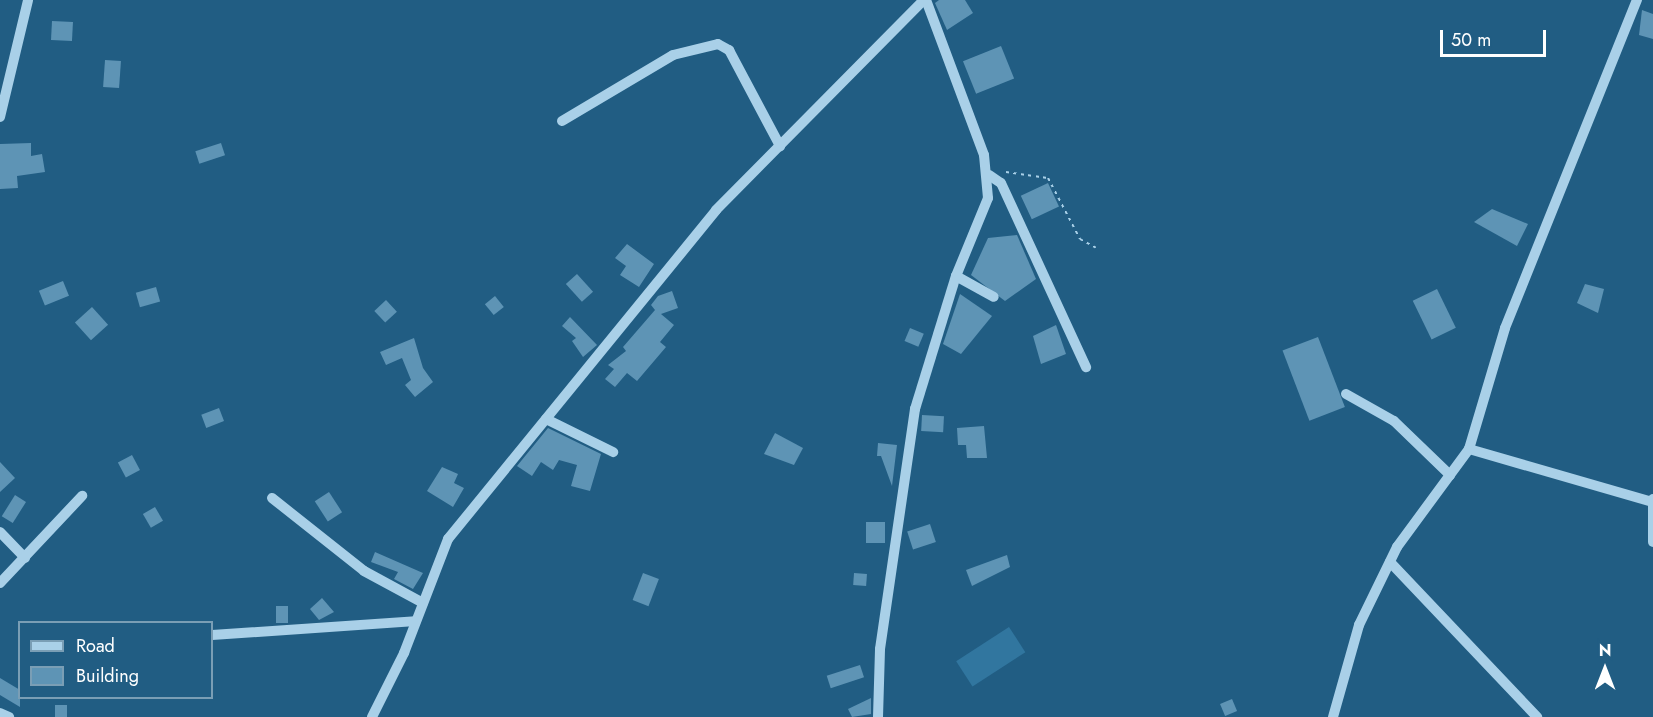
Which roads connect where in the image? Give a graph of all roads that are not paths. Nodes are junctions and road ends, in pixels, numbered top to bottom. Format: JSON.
{"nodes":[{"id":1,"x":28,"y":0,"type":"edge"},
{"id":2,"x":925,"y":0,"type":"edge"},
{"id":3,"x":1637,"y":0,"type":"edge"},
{"id":4,"x":0,"y":117,"type":"edge"},
{"id":5,"x":561,"y":121,"type":"dead end"},
{"id":6,"x":780,"y":146,"type":"junction"},
{"id":7,"x":989,"y":175,"type":"junction"},
{"id":8,"x":956,"y":276,"type":"junction"},
{"id":9,"x":994,"y":297,"type":"dead end"},
{"id":10,"x":1086,"y":367,"type":"dead end"},
{"id":11,"x":1346,"y":394,"type":"dead end"},
{"id":12,"x":546,"y":419,"type":"junction"},
{"id":13,"x":1469,"y":449,"type":"junction"},
{"id":14,"x":613,"y":452,"type":"dead end"},
{"id":15,"x":1450,"y":476,"type":"junction"},
{"id":16,"x":82,"y":496,"type":"dead end"},
{"id":17,"x":272,"y":498,"type":"dead end"},
{"id":18,"x":1653,"y":501,"type":"edge"},
{"id":19,"x":0,"y":532,"type":"edge"},
{"id":20,"x":1653,"y":542,"type":"edge"},
{"id":21,"x":25,"y":558,"type":"junction"},
{"id":22,"x":1390,"y":562,"type":"junction"},
{"id":23,"x":0,"y":583,"type":"edge"},
{"id":24,"x":423,"y":603,"type":"junction"},
{"id":25,"x":416,"y":621,"type":"junction"},
{"id":26,"x":213,"y":635,"type":"edge"},
{"id":27,"x":0,"y":713,"type":"edge"},
{"id":28,"x":9,"y":717,"type":"edge"},
{"id":29,"x":372,"y":717,"type":"edge"},
{"id":30,"x":878,"y":717,"type":"edge"},
{"id":31,"x":1333,"y":717,"type":"edge"},
{"id":32,"x":1537,"y":717,"type":"edge"}],
"edges":[{"from":1,"to":4,"type":"street"},
{"from":2,"to":6,"type":"street"},
{"from":2,"to":7,"type":"street"},
{"from":3,"to":13,"type":"street"},
{"from":5,"to":6,"type":"street"},
{"from":6,"to":12,"type":"street"},
{"from":7,"to":8,"type":"street"},
{"from":7,"to":10,"type":"street"},
{"from":8,"to":9,"type":"street"},
{"from":8,"to":30,"type":"street"},
{"from":11,"to":15,"type":"street"},
{"from":12,"to":14,"type":"street"},
{"from":12,"to":24,"type":"street"},
{"from":13,"to":15,"type":"street"},
{"from":13,"to":18,"type":"street"},
{"from":15,"to":22,"type":"street"},
{"from":16,"to":21,"type":"street"},
{"from":17,"to":24,"type":"street"},
{"from":18,"to":20,"type":"street"},
{"from":19,"to":21,"type":"street"},
{"from":21,"to":23,"type":"street"},
{"from":22,"to":31,"type":"street"},
{"from":22,"to":32,"type":"street"},
{"from":24,"to":25,"type":"street"},
{"from":25,"to":26,"type":"street"},
{"from":25,"to":29,"type":"street"},
{"from":27,"to":28,"type":"street"}]}
